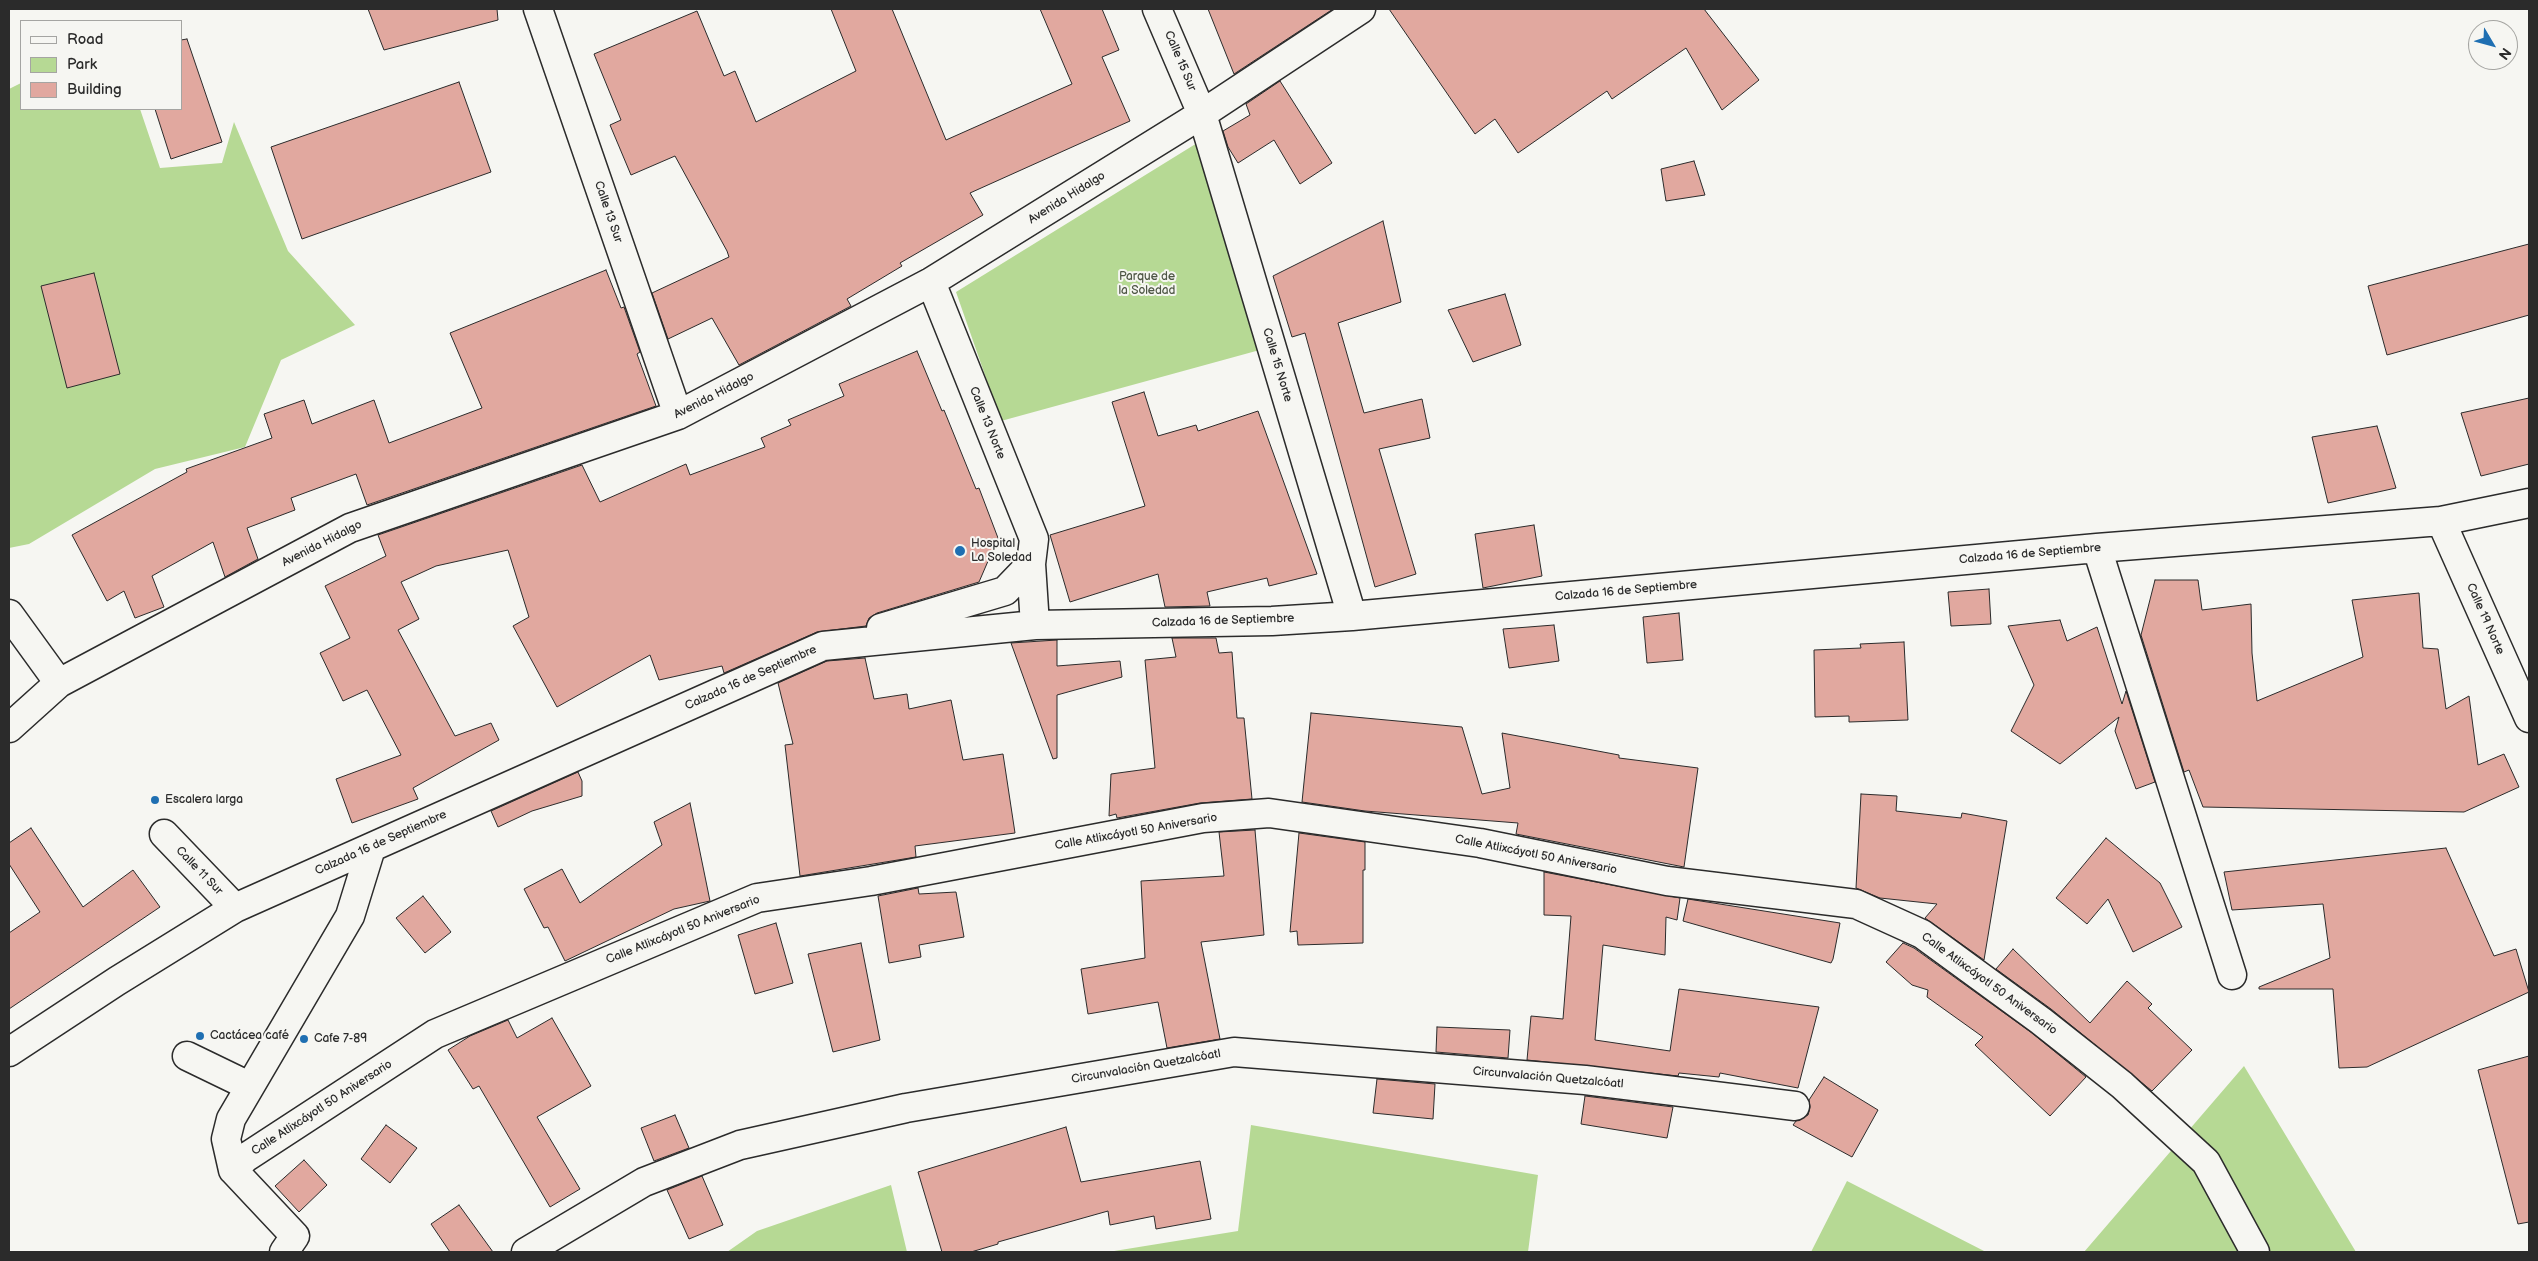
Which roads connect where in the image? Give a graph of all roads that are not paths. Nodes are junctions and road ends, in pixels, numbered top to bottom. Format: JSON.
{"nodes":[{"id":1,"x":538,"y":9,"type":"edge"},
{"id":2,"x":1157,"y":9,"type":"edge"},
{"id":3,"x":1360,"y":9,"type":"edge"},
{"id":4,"x":1202,"y":114,"type":"junction"},
{"id":5,"x":931,"y":282,"type":"junction"},
{"id":6,"x":678,"y":415,"type":"junction"},
{"id":7,"x":2529,"y":503,"type":"edge"},
{"id":8,"x":2441,"y":521,"type":"junction"},
{"id":9,"x":2097,"y":548,"type":"junction"},
{"id":10,"x":1031,"y":564,"type":"junction"},
{"id":11,"x":9,"y":614,"type":"edge"},
{"id":12,"x":1352,"y":616,"type":"junction"},
{"id":13,"x":1034,"y":625,"type":"junction"},
{"id":14,"x":824,"y":646,"type":"junction"},
{"id":15,"x":59,"y":683,"type":"junction"},
{"id":16,"x":2529,"y":718,"type":"edge"},
{"id":17,"x":9,"y":728,"type":"edge"},
{"id":18,"x":164,"y":834,"type":"dead end"},
{"id":19,"x":371,"y":848,"type":"junction"},
{"id":20,"x":235,"y":908,"type":"junction"},
{"id":21,"x":2232,"y":975,"type":"dead end"},
{"id":22,"x":9,"y":1052,"type":"edge"},
{"id":23,"x":186,"y":1056,"type":"dead end"},
{"id":24,"x":249,"y":1086,"type":"junction"},
{"id":25,"x":1795,"y":1106,"type":"dead end"},
{"id":26,"x":233,"y":1170,"type":"junction"},
{"id":27,"x":284,"y":1252,"type":"edge"},
{"id":28,"x":526,"y":1252,"type":"edge"},
{"id":29,"x":2255,"y":1252,"type":"edge"}],
"edges":[{"from":1,"to":6,"type":"street","name":"Calle 13 Sur"},
{"from":2,"to":4,"type":"street","name":"Calle 15 Sur"},
{"from":3,"to":4,"type":"street","name":"Avenida Hidalgo"},
{"from":4,"to":5,"type":"street","name":"Avenida Hidalgo"},
{"from":4,"to":12,"type":"street","name":"Calle 15 Norte"},
{"from":5,"to":6,"type":"street","name":"Avenida Hidalgo"},
{"from":5,"to":10,"type":"street","name":"Calle 13 Norte"},
{"from":6,"to":15,"type":"street","name":"Avenida Hidalgo"},
{"from":7,"to":8,"type":"street","name":"Calzada 16 de Septiembre"},
{"from":8,"to":9,"type":"street","name":"Calzada 16 de Septiembre"},
{"from":8,"to":16,"type":"street","name":"Calle 19 Norte"},
{"from":9,"to":12,"type":"street","name":"Calzada 16 de Septiembre"},
{"from":9,"to":21,"type":"street"},
{"from":10,"to":13,"type":"street","name":"Calle 13 Norte"},
{"from":10,"to":14,"type":"street"},
{"from":11,"to":15,"type":"street"},
{"from":12,"to":13,"type":"street","name":"Calzada 16 de Septiembre"},
{"from":13,"to":14,"type":"street","name":"Calzada 16 de Septiembre"},
{"from":14,"to":19,"type":"street","name":"Calzada 16 de Septiembre"},
{"from":15,"to":17,"type":"street","name":"Avenida Hidalgo"},
{"from":18,"to":20,"type":"street","name":"Calle 11 Sur"},
{"from":19,"to":20,"type":"street","name":"Calzada 16 de Septiembre"},
{"from":19,"to":24,"type":"street"},
{"from":20,"to":22,"type":"street","name":"Calzada 16 de Septiembre"},
{"from":23,"to":24,"type":"street"},
{"from":24,"to":26,"type":"street"},
{"from":25,"to":28,"type":"street","name":"Circunvalación Quetzalcóatl"},
{"from":26,"to":27,"type":"street"},
{"from":26,"to":29,"type":"street","name":"Calle Atlixcáyotl 50 Aniversario"}]}
